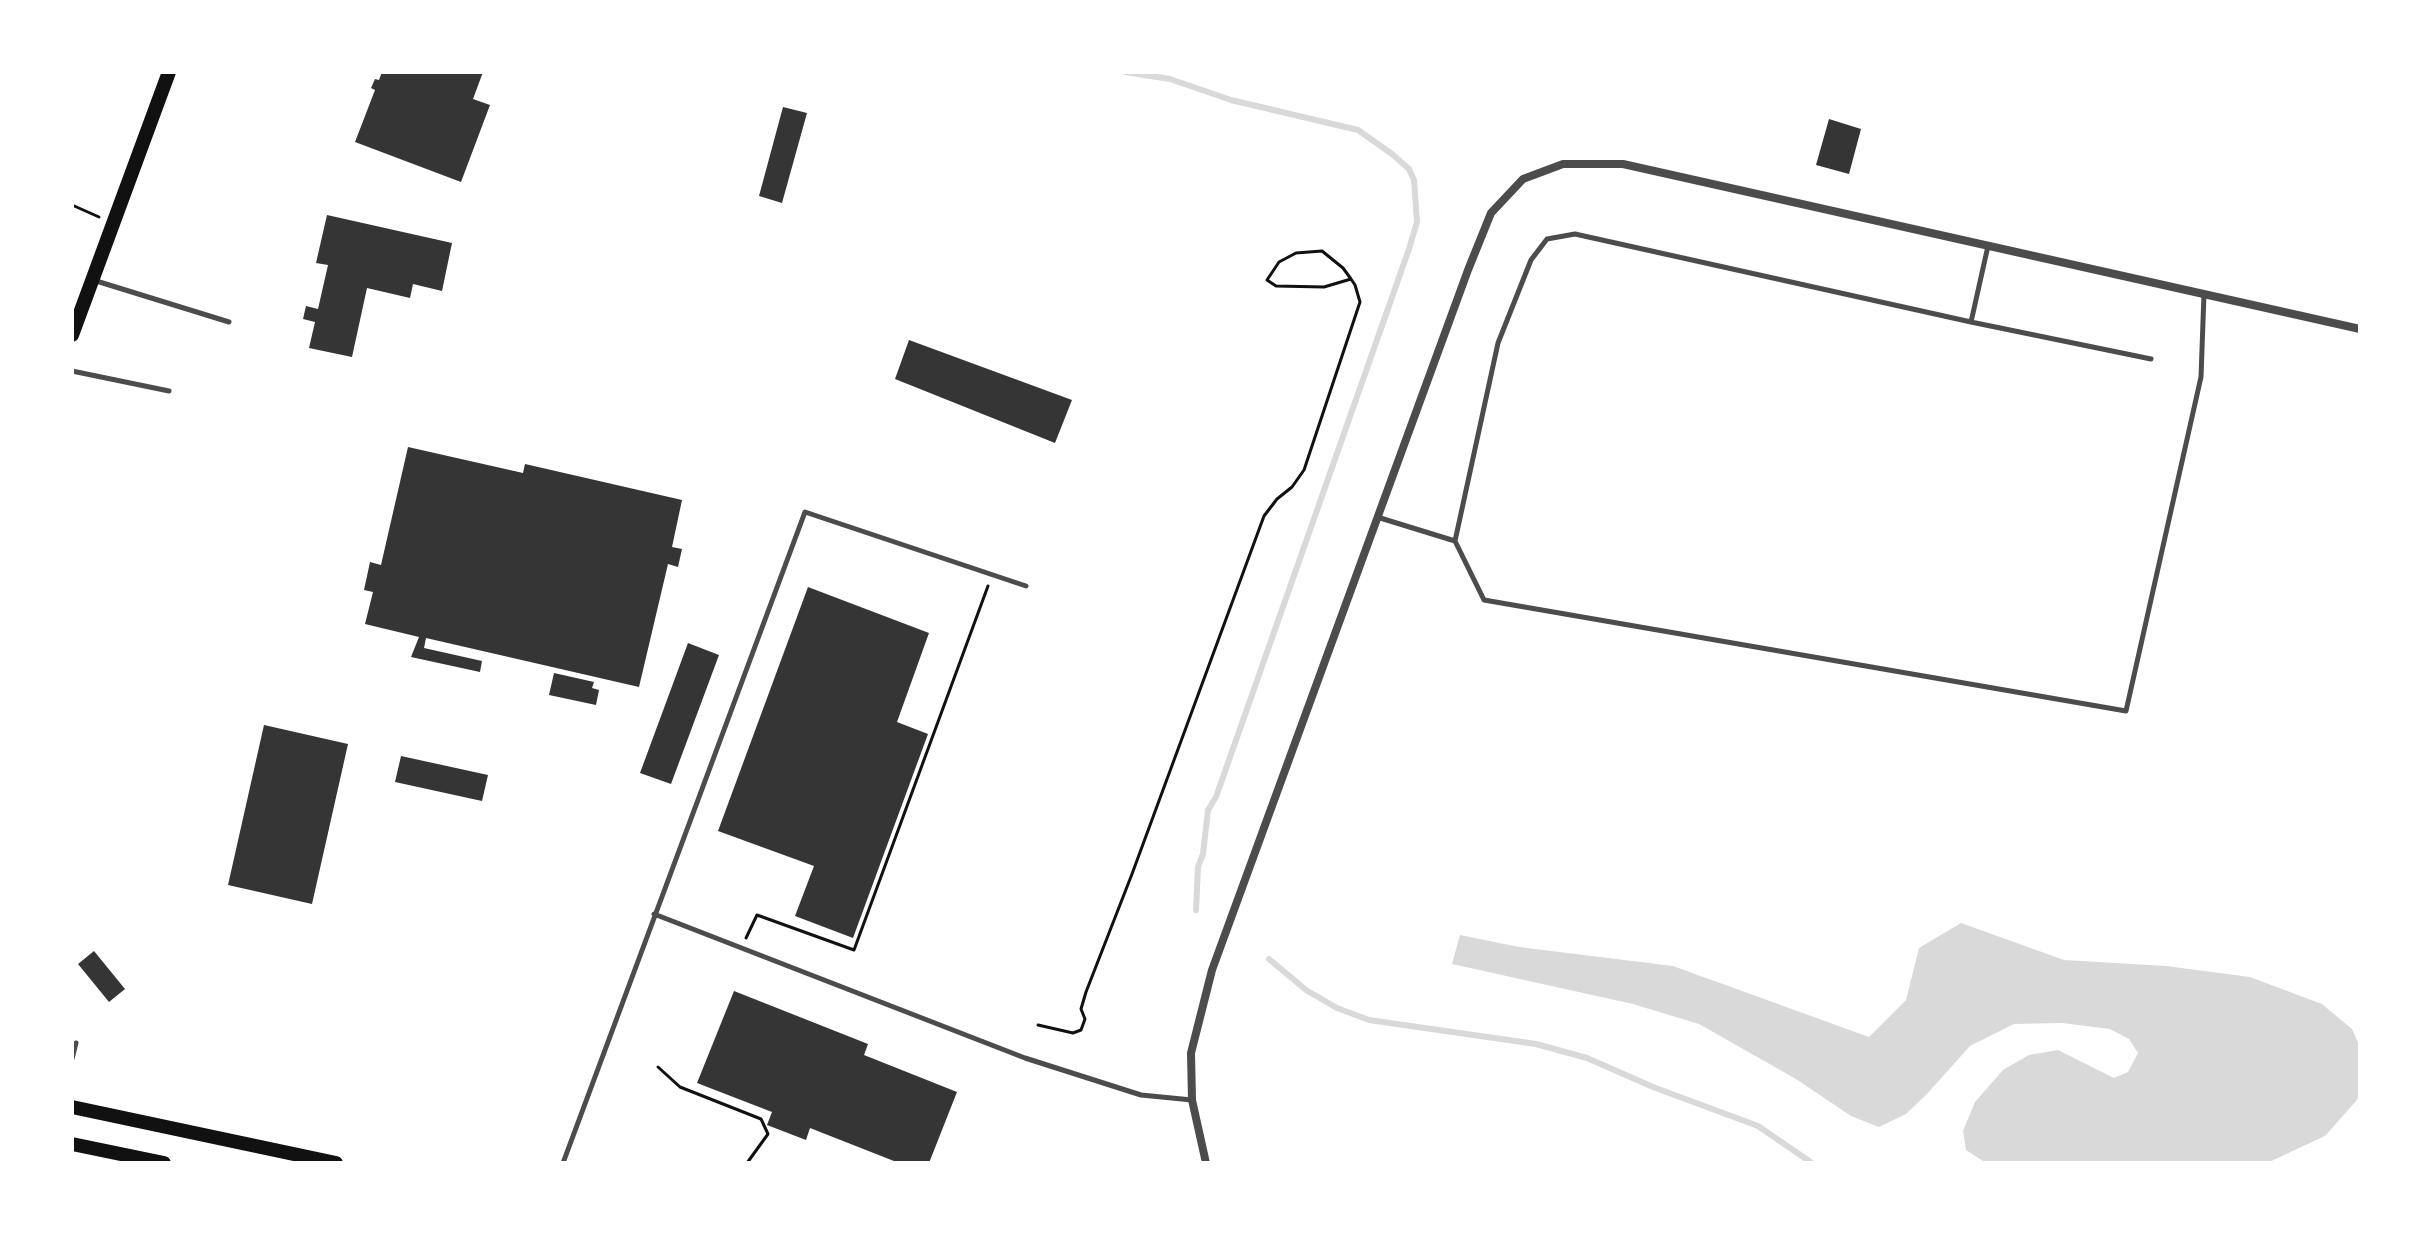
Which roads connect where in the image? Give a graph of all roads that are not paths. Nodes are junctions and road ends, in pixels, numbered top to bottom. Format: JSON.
{"nodes":[{"id":1,"x":169,"y":72,"type":"edge"},
{"id":2,"x":1989,"y":245,"type":"junction"},
{"id":3,"x":93,"y":279,"type":"junction"},
{"id":4,"x":2204,"y":294,"type":"junction"},
{"id":5,"x":229,"y":322,"type":"dead end"},
{"id":6,"x":1971,"y":322,"type":"junction"},
{"id":7,"x":2360,"y":329,"type":"edge"},
{"id":8,"x":72,"y":335,"type":"edge"},
{"id":9,"x":2151,"y":359,"type":"dead end"},
{"id":10,"x":72,"y":371,"type":"edge"},
{"id":11,"x":169,"y":391,"type":"dead end"},
{"id":12,"x":1377,"y":517,"type":"junction"},
{"id":13,"x":1455,"y":541,"type":"junction"},
{"id":14,"x":1026,"y":586,"type":"dead end"},
{"id":15,"x":654,"y":914,"type":"junction"},
{"id":16,"x":76,"y":1043,"type":"dead end"},
{"id":17,"x":72,"y":1059,"type":"edge"},
{"id":18,"x":1192,"y":1100,"type":"junction"},
{"id":19,"x":72,"y":1107,"type":"edge"},
{"id":20,"x":72,"y":1144,"type":"edge"},
{"id":21,"x":164,"y":1163,"type":"edge"},
{"id":22,"x":336,"y":1163,"type":"edge"},
{"id":23,"x":563,"y":1163,"type":"edge"},
{"id":24,"x":1206,"y":1163,"type":"edge"}],
"edges":[{"from":1,"to":3,"type":"main road"},
{"from":2,"to":4,"type":"street"},
{"from":2,"to":6,"type":"lane"},
{"from":2,"to":12,"type":"street"},
{"from":3,"to":5,"type":"lane"},
{"from":3,"to":8,"type":"main road"},
{"from":4,"to":7,"type":"street"},
{"from":4,"to":13,"type":"lane"},
{"from":6,"to":9,"type":"lane"},
{"from":6,"to":13,"type":"lane"},
{"from":10,"to":11,"type":"lane"},
{"from":12,"to":13,"type":"lane"},
{"from":12,"to":18,"type":"street"},
{"from":14,"to":15,"type":"lane"},
{"from":15,"to":18,"type":"lane"},
{"from":15,"to":23,"type":"lane"},
{"from":16,"to":17,"type":"lane"},
{"from":18,"to":24,"type":"street"},
{"from":19,"to":22,"type":"main road"},
{"from":20,"to":21,"type":"main road"}]}
